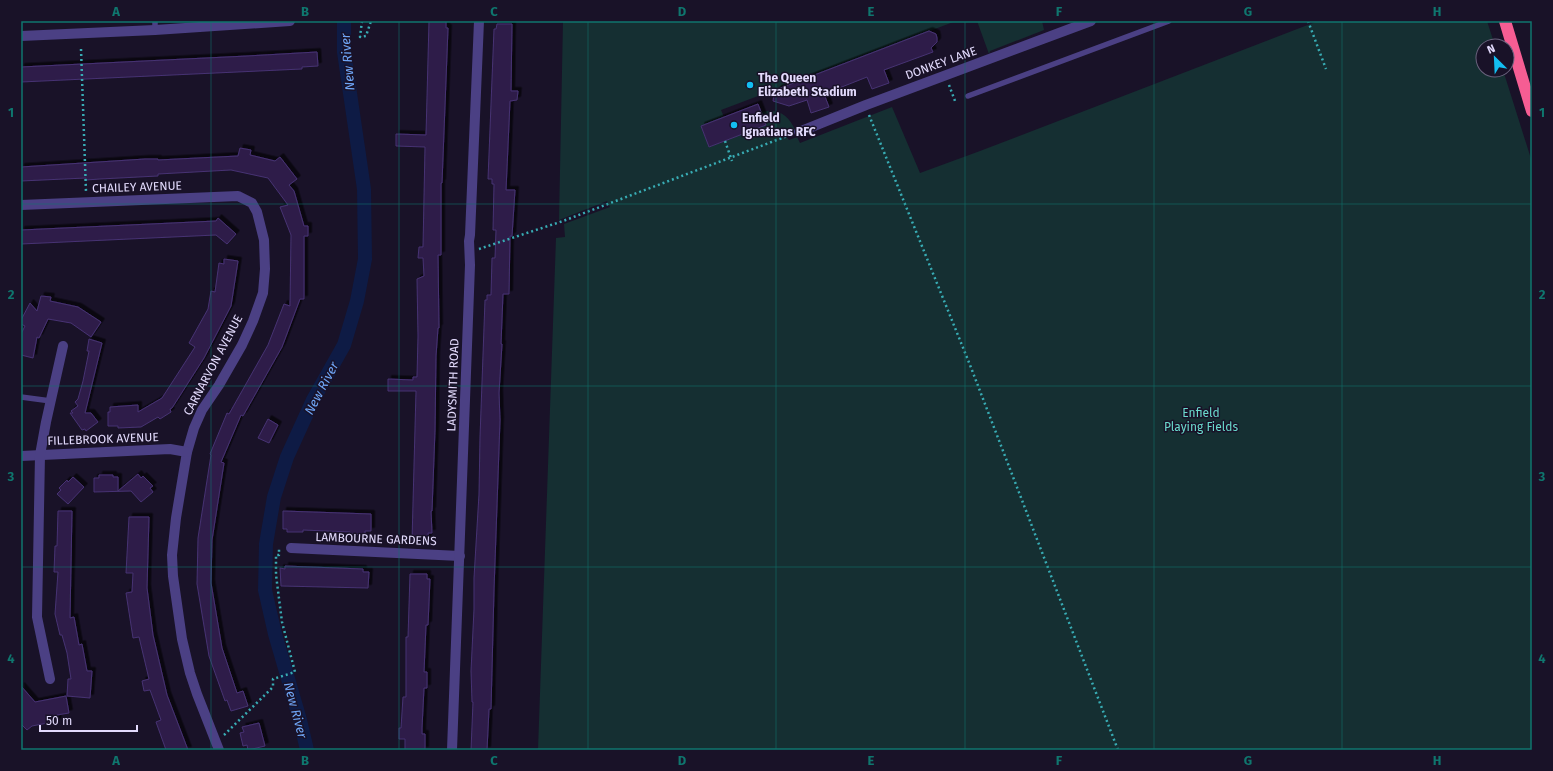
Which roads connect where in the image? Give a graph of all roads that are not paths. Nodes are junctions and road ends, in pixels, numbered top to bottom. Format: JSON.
{"nodes":[{"id":1,"x":290,"y":21,"type":"edge"},
{"id":2,"x":479,"y":21,"type":"edge"},
{"id":3,"x":1091,"y":21,"type":"edge"},
{"id":4,"x":1169,"y":21,"type":"edge"},
{"id":5,"x":1505,"y":21,"type":"edge"},
{"id":6,"x":155,"y":26,"type":"edge"},
{"id":7,"x":21,"y":36,"type":"edge"},
{"id":8,"x":968,"y":96,"type":"dead end"},
{"id":9,"x":1532,"y":111,"type":"edge"},
{"id":10,"x":799,"y":132,"type":"road end"},
{"id":11,"x":252,"y":203,"type":"joint"},
{"id":12,"x":21,"y":205,"type":"edge"},
{"id":13,"x":63,"y":346,"type":"dead end"},
{"id":14,"x":21,"y":397,"type":"edge"},
{"id":15,"x":51,"y":401,"type":"junction"},
{"id":16,"x":187,"y":452,"type":"junction"},
{"id":17,"x":40,"y":455,"type":"junction"},
{"id":18,"x":21,"y":456,"type":"edge"},
{"id":19,"x":291,"y":548,"type":"dead end"},
{"id":20,"x":460,"y":556,"type":"junction"},
{"id":21,"x":50,"y":679,"type":"dead end"},
{"id":22,"x":219,"y":750,"type":"edge"},
{"id":23,"x":452,"y":750,"type":"edge"}],
"edges":[{"from":1,"to":6,"type":"street"},
{"from":2,"to":20,"type":"street","name":"LADYSMITH ROAD"},
{"from":3,"to":10,"type":"street","name":"DONKEY LANE"},
{"from":4,"to":8,"type":"lane"},
{"from":5,"to":9,"type":"highway"},
{"from":6,"to":7,"type":"street"},
{"from":11,"to":12,"type":"street","name":"CHAILEY AVENUE"},
{"from":11,"to":16,"type":"street","name":"CARNARVON AVENUE"},
{"from":13,"to":15,"type":"street"},
{"from":14,"to":15,"type":"lane"},
{"from":15,"to":17,"type":"street"},
{"from":16,"to":17,"type":"street","name":"FILLEBROOK AVENUE"},
{"from":16,"to":22,"type":"street","name":"CARNARVON AVENUE"},
{"from":17,"to":18,"type":"street","name":"FILLEBROOK AVENUE"},
{"from":17,"to":21,"type":"street"},
{"from":19,"to":20,"type":"street","name":"LAMBOURNE GARDENS"},
{"from":20,"to":23,"type":"street","name":"LADYSMITH ROAD"}]}
